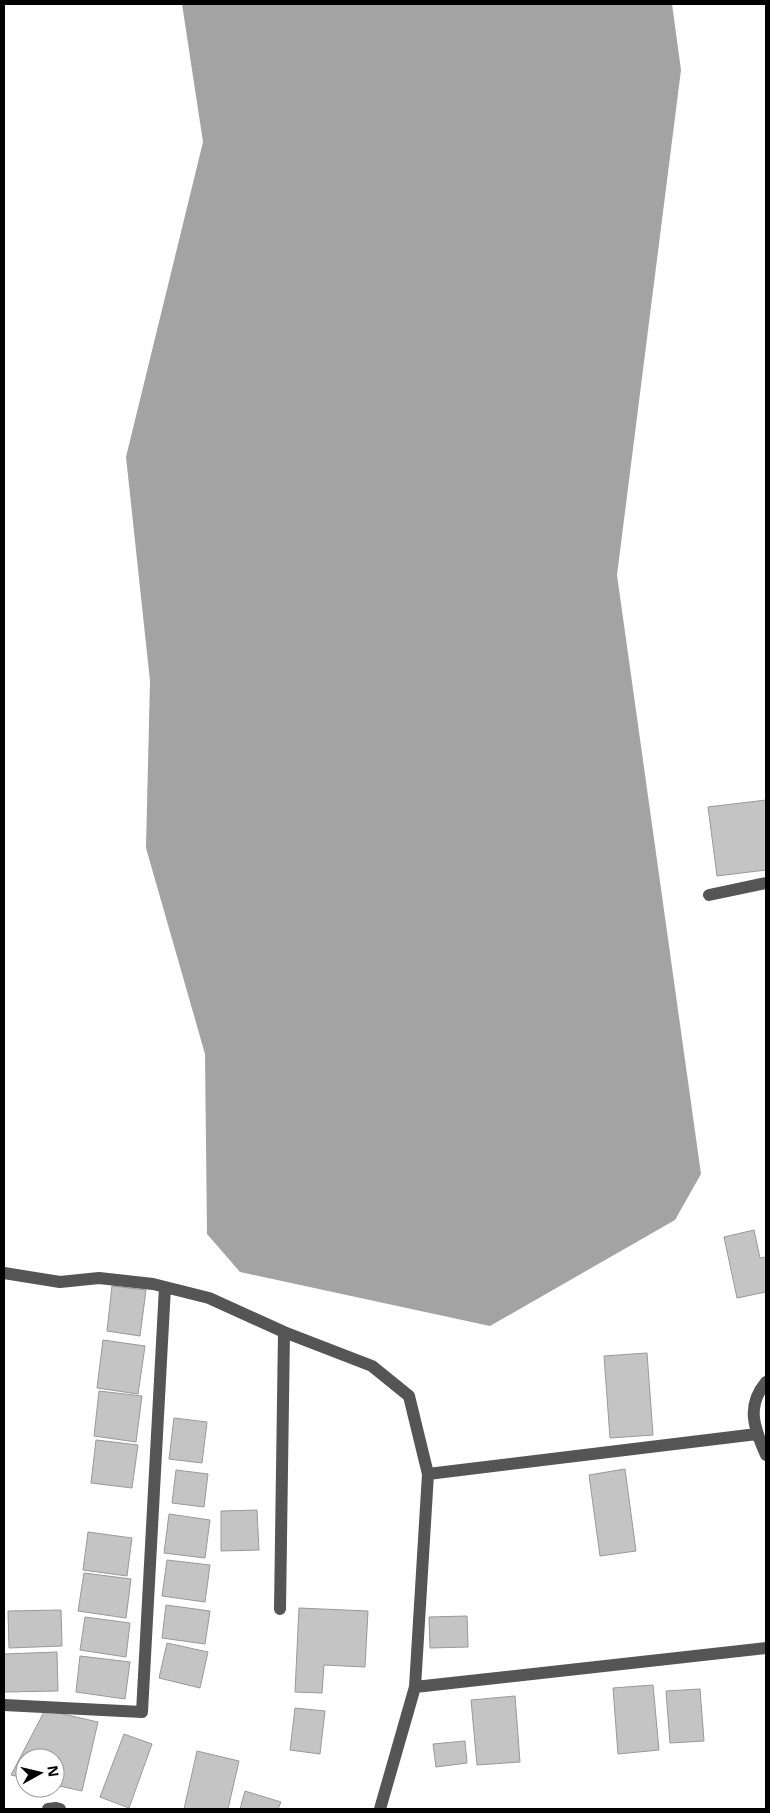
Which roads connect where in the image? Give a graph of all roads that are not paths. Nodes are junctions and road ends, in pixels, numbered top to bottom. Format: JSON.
{"nodes":[{"id":1,"x":766,"y":883,"type":"edge"},
{"id":2,"x":709,"y":895,"type":"dead end"},
{"id":3,"x":4,"y":1273,"type":"edge"},
{"id":4,"x":165,"y":1287,"type":"junction"},
{"id":5,"x":284,"y":1332,"type":"junction"},
{"id":6,"x":766,"y":1382,"type":"edge"},
{"id":7,"x":757,"y":1434,"type":"junction"},
{"id":8,"x":766,"y":1455,"type":"edge"},
{"id":9,"x":428,"y":1474,"type":"junction"},
{"id":10,"x":280,"y":1609,"type":"dead end"},
{"id":11,"x":766,"y":1648,"type":"edge"},
{"id":12,"x":415,"y":1687,"type":"junction"},
{"id":13,"x":4,"y":1705,"type":"edge"},
{"id":14,"x":48,"y":1809,"type":"edge"},
{"id":15,"x":60,"y":1809,"type":"edge"},
{"id":16,"x":380,"y":1809,"type":"edge"}],
"edges":[{"from":1,"to":2,"type":"street"},
{"from":3,"to":4,"type":"street"},
{"from":4,"to":5,"type":"street"},
{"from":4,"to":13,"type":"street"},
{"from":5,"to":9,"type":"street"},
{"from":5,"to":10,"type":"street"},
{"from":6,"to":7,"type":"street"},
{"from":7,"to":8,"type":"street"},
{"from":7,"to":9,"type":"street"},
{"from":9,"to":12,"type":"street"},
{"from":11,"to":12,"type":"street"},
{"from":12,"to":16,"type":"street"},
{"from":14,"to":15,"type":"street"}]}
